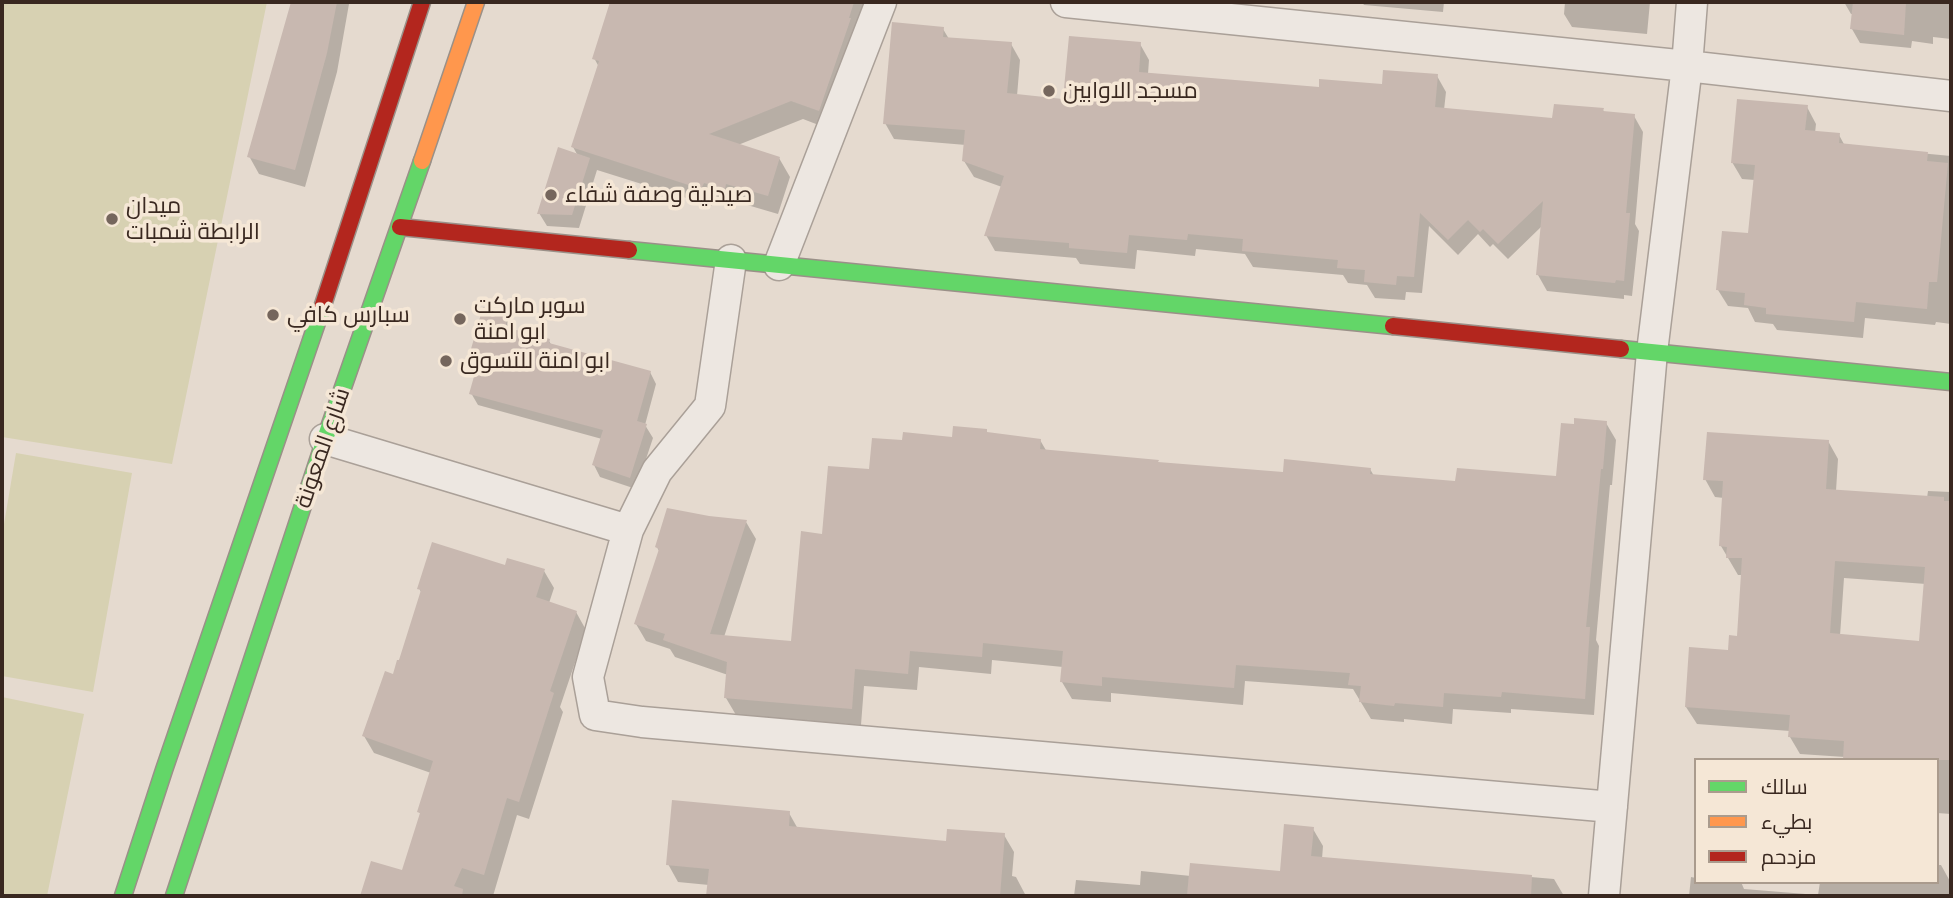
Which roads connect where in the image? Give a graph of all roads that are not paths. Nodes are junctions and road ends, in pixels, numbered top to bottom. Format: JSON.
{"nodes":[{"id":1,"x":422,"y":2,"type":"edge"},
{"id":2,"x":476,"y":2,"type":"edge"},
{"id":3,"x":881,"y":2,"type":"edge"},
{"id":4,"x":1066,"y":2,"type":"edge"},
{"id":5,"x":1692,"y":2,"type":"edge"},
{"id":6,"x":1687,"y":66,"type":"junction"},
{"id":7,"x":1951,"y":96,"type":"edge"},
{"id":8,"x":400,"y":227,"type":"junction"},
{"id":9,"x":731,"y":260,"type":"junction"},
{"id":10,"x":779,"y":265,"type":"junction"},
{"id":11,"x":1652,"y":352,"type":"junction"},
{"id":12,"x":1951,"y":382,"type":"edge"},
{"id":13,"x":326,"y":439,"type":"junction"},
{"id":14,"x":628,"y":530,"type":"junction"},
{"id":15,"x":1612,"y":807,"type":"junction"},
{"id":16,"x":123,"y":896,"type":"edge"},
{"id":17,"x":174,"y":896,"type":"edge"},
{"id":18,"x":1604,"y":896,"type":"edge"}],
"edges":[{"from":1,"to":16,"type":"main road","name":"شارع المعونة"},
{"from":2,"to":8,"type":"main road","name":"شارع المعونة"},
{"from":3,"to":10,"type":"street"},
{"from":4,"to":6,"type":"street"},
{"from":5,"to":6,"type":"street"},
{"from":6,"to":7,"type":"street"},
{"from":6,"to":11,"type":"street"},
{"from":8,"to":9,"type":"main road"},
{"from":8,"to":13,"type":"main road","name":"شارع المعونة"},
{"from":9,"to":10,"type":"main road"},
{"from":9,"to":14,"type":"street"},
{"from":10,"to":11,"type":"main road"},
{"from":11,"to":12,"type":"main road"},
{"from":11,"to":15,"type":"street"},
{"from":13,"to":14,"type":"street"},
{"from":13,"to":17,"type":"main road","name":"شارع المعونة"},
{"from":14,"to":15,"type":"street"},
{"from":15,"to":18,"type":"street"}]}
